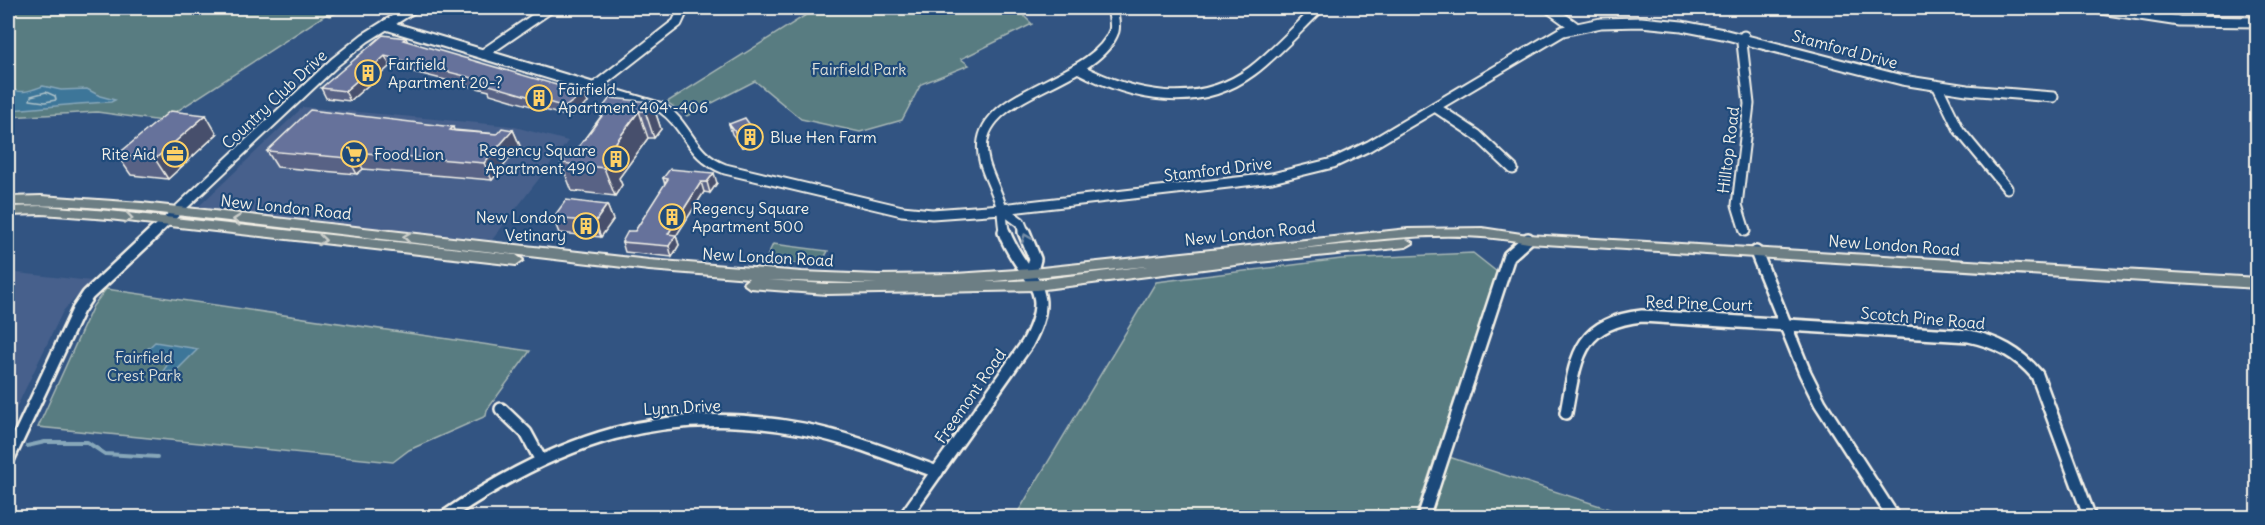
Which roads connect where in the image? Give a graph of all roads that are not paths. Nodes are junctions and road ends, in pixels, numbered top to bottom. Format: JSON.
{"nodes":[{"id":1,"x":413,"y":8,"type":"edge"},
{"id":2,"x":550,"y":8,"type":"edge"},
{"id":3,"x":684,"y":8,"type":"edge"},
{"id":4,"x":1112,"y":8,"type":"edge"},
{"id":5,"x":1319,"y":8,"type":"edge"},
{"id":6,"x":1549,"y":8,"type":"edge"},
{"id":7,"x":2094,"y":8,"type":"edge"},
{"id":8,"x":2258,"y":22,"type":"edge"},
{"id":9,"x":386,"y":25,"type":"junction"},
{"id":10,"x":1574,"y":26,"type":"junction"},
{"id":11,"x":1744,"y":36,"type":"junction"},
{"id":12,"x":483,"y":54,"type":"junction"},
{"id":13,"x":1078,"y":68,"type":"junction"},
{"id":14,"x":595,"y":87,"type":"junction"},
{"id":15,"x":1938,"y":87,"type":"junction"},
{"id":16,"x":2053,"y":97,"type":"dead end"},
{"id":17,"x":1435,"y":107,"type":"junction"},
{"id":18,"x":1513,"y":169,"type":"dead end"},
{"id":19,"x":2007,"y":188,"type":"dead end"},
{"id":20,"x":8,"y":201,"type":"edge"},
{"id":21,"x":1002,"y":209,"type":"junction"},
{"id":22,"x":8,"y":211,"type":"edge"},
{"id":23,"x":175,"y":212,"type":"junction"},
{"id":24,"x":163,"y":223,"type":"junction"},
{"id":25,"x":1745,"y":231,"type":"dead end"},
{"id":26,"x":1528,"y":239,"type":"junction"},
{"id":27,"x":1756,"y":252,"type":"junction"},
{"id":28,"x":1034,"y":280,"type":"junction"},
{"id":29,"x":2258,"y":283,"type":"edge"},
{"id":30,"x":1785,"y":323,"type":"junction"},
{"id":31,"x":501,"y":409,"type":"dead end"},
{"id":32,"x":1566,"y":413,"type":"dead end"},
{"id":33,"x":539,"y":457,"type":"junction"},
{"id":34,"x":8,"y":460,"type":"edge"},
{"id":35,"x":938,"y":472,"type":"junction"},
{"id":36,"x":443,"y":518,"type":"edge"},
{"id":37,"x":904,"y":518,"type":"edge"},
{"id":38,"x":1423,"y":518,"type":"edge"},
{"id":39,"x":1894,"y":518,"type":"edge"},
{"id":40,"x":2090,"y":518,"type":"edge"}],
"edges":[{"from":1,"to":9,"type":"street","name":"Country Club Drive"},
{"from":2,"to":12,"type":"street"},
{"from":3,"to":14,"type":"street"},
{"from":4,"to":13,"type":"street"},
{"from":5,"to":13,"type":"street"},
{"from":6,"to":10,"type":"street"},
{"from":7,"to":8,"type":"street"},
{"from":9,"to":12,"type":"street","name":"Stamford Drive"},
{"from":9,"to":23,"type":"street","name":"Country Club Drive"},
{"from":10,"to":11,"type":"street","name":"Stamford Drive"},
{"from":10,"to":17,"type":"street","name":"Stamford Drive"},
{"from":11,"to":15,"type":"street","name":"Stamford Drive"},
{"from":11,"to":25,"type":"street","name":"Hilltop Road"},
{"from":12,"to":14,"type":"street","name":"Stamford Drive"},
{"from":13,"to":21,"type":"street"},
{"from":14,"to":21,"type":"street","name":"Stamford Drive"},
{"from":15,"to":16,"type":"street","name":"Stamford Drive"},
{"from":15,"to":19,"type":"street"},
{"from":17,"to":18,"type":"street"},
{"from":17,"to":21,"type":"street","name":"Stamford Drive"},
{"from":20,"to":23,"type":"main road","name":"New London Road"},
{"from":21,"to":28,"type":"street"},
{"from":28,"to":21,"type":"street","name":"Freemont Road","one_way":true},
{"from":22,"to":24,"type":"main road","name":"New London Road","one_way":true},
{"from":23,"to":24,"type":"street","name":"Country Club Drive"},
{"from":28,"to":23,"type":"main road","name":"New London Road","one_way":true},
{"from":24,"to":28,"type":"main road","name":"New London Road","one_way":true},
{"from":24,"to":34,"type":"street"},
{"from":26,"to":27,"type":"main road","name":"New London Road"},
{"from":26,"to":28,"type":"main road","name":"New London Road"},
{"from":26,"to":38,"type":"street"},
{"from":27,"to":29,"type":"main road","name":"New London Road"},
{"from":27,"to":30,"type":"street"},
{"from":28,"to":35,"type":"street","name":"Freemont Road"},
{"from":30,"to":32,"type":"street","name":"Red Pine Court"},
{"from":30,"to":39,"type":"street"},
{"from":30,"to":40,"type":"street","name":"Scotch Pine Road"},
{"from":31,"to":33,"type":"street"},
{"from":33,"to":35,"type":"street","name":"Lynn Drive"},
{"from":33,"to":36,"type":"street","name":"Lynn Drive"},
{"from":35,"to":37,"type":"street","name":"Freemont Road"}]}
